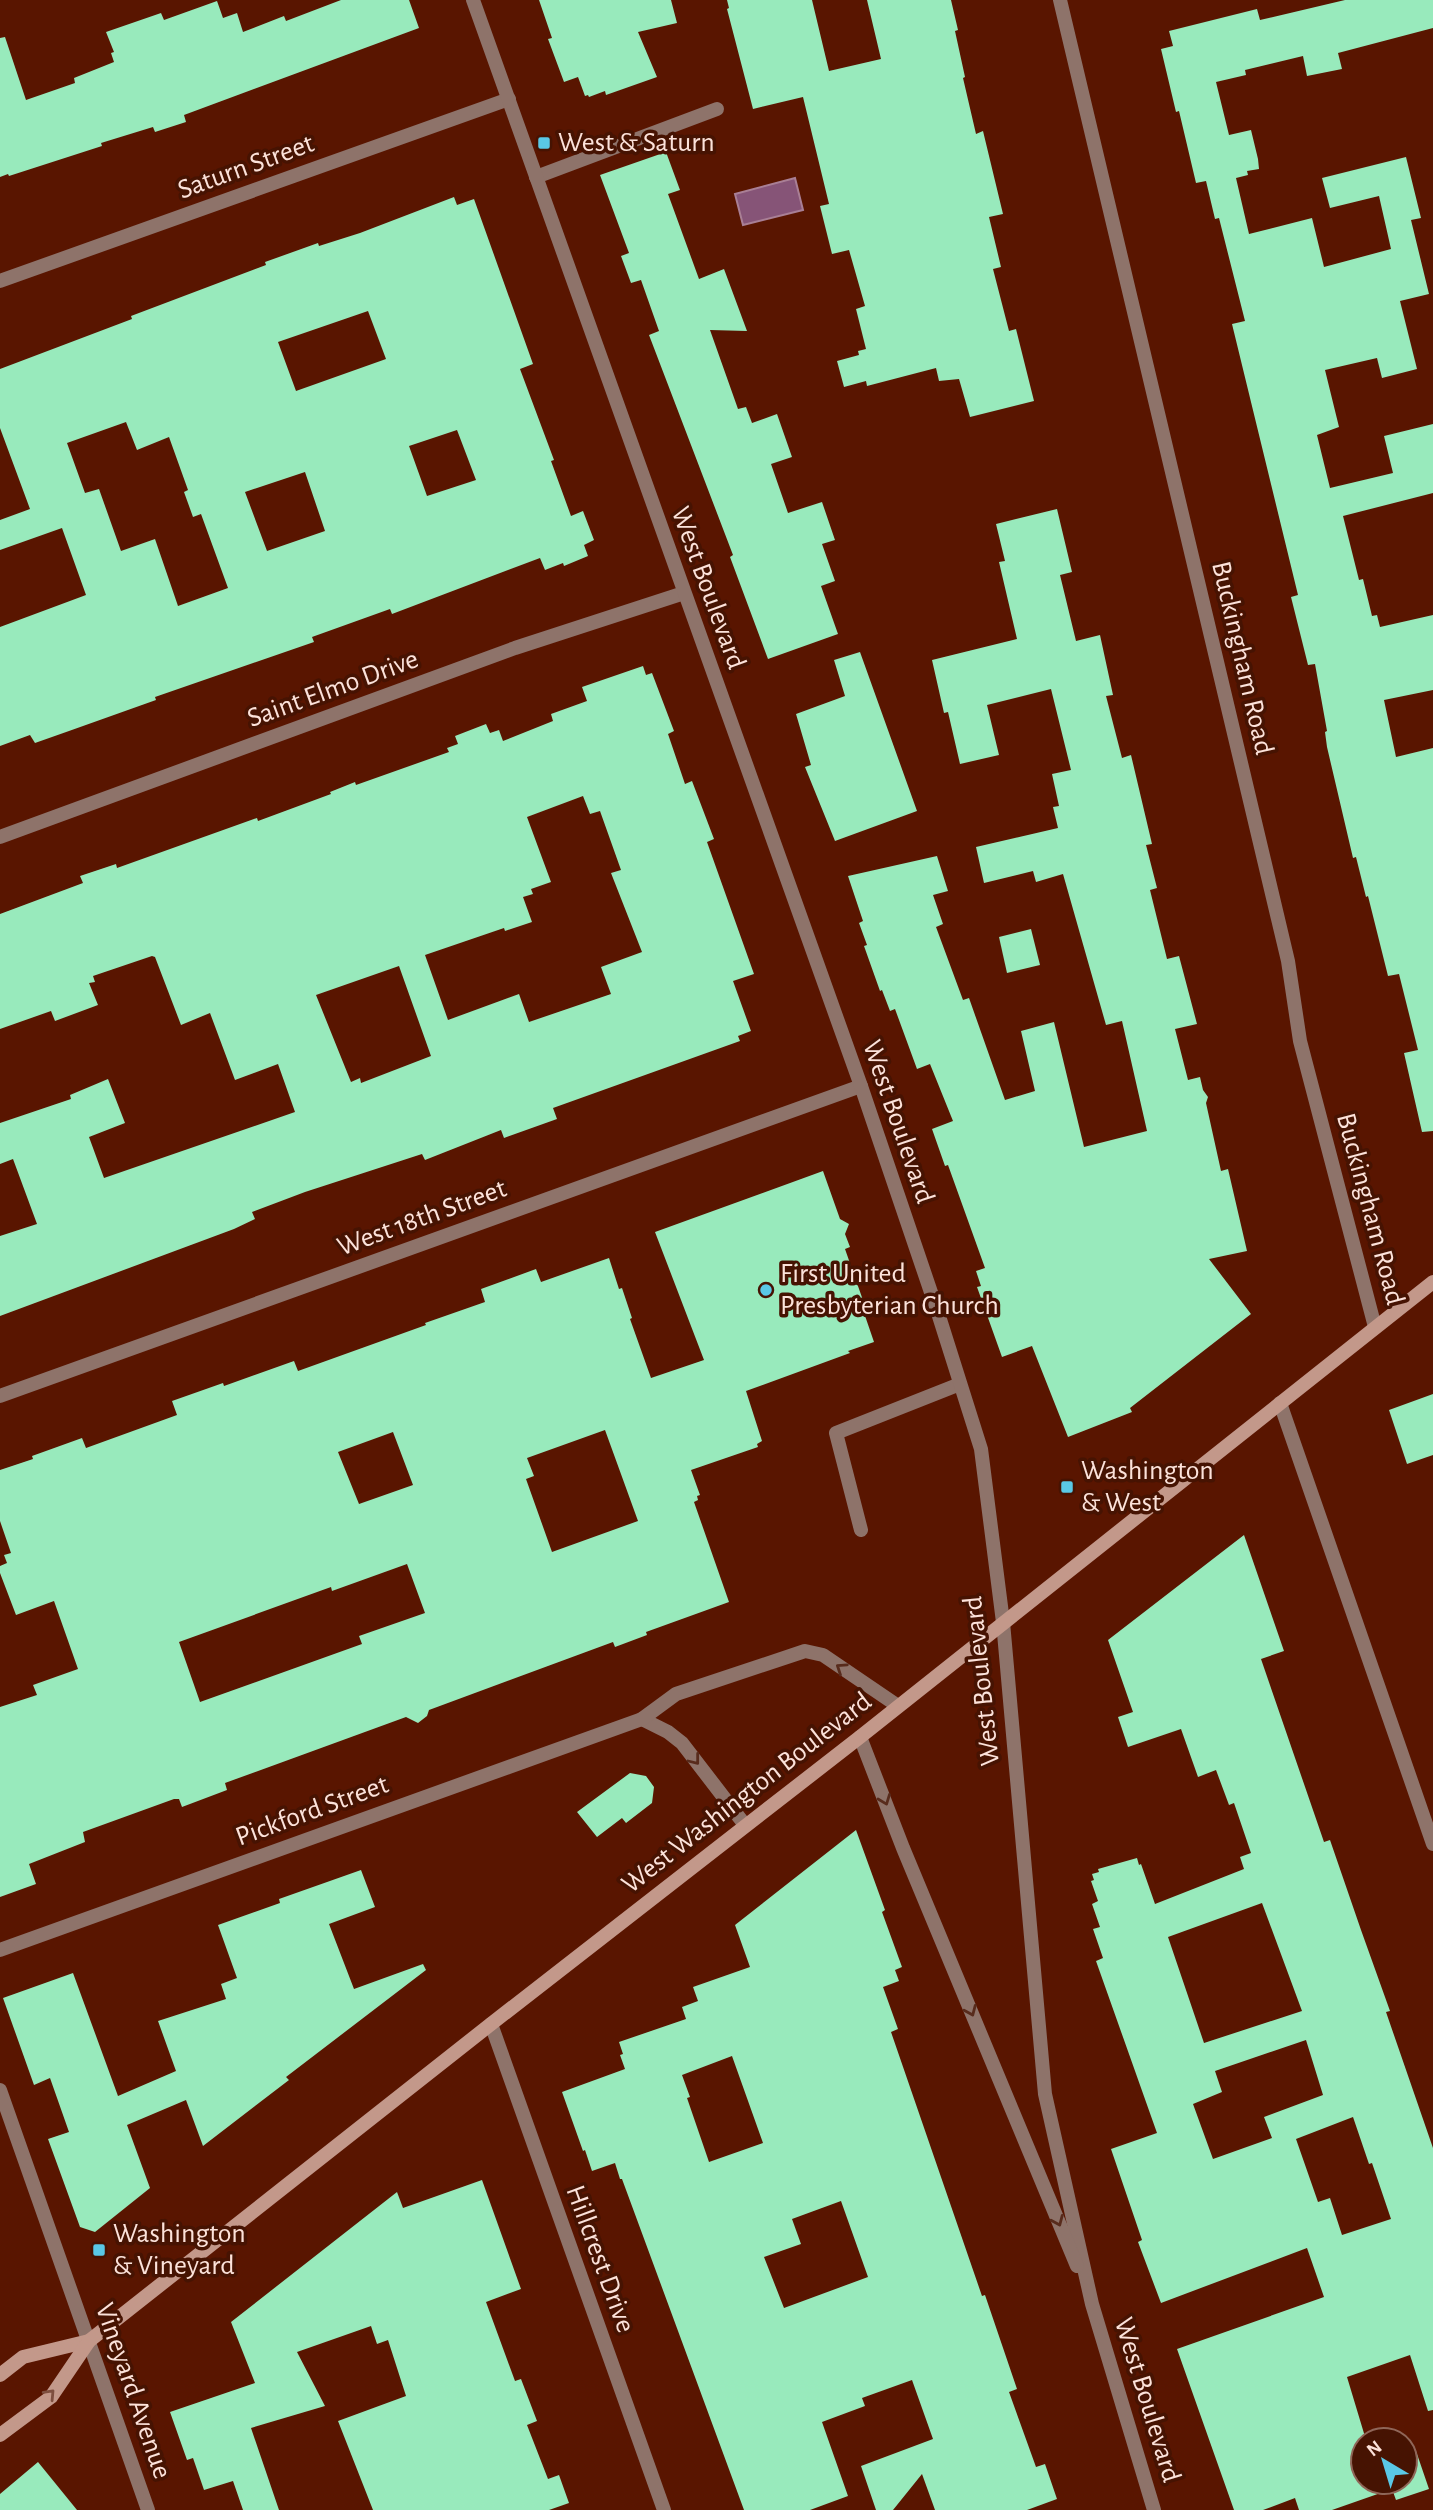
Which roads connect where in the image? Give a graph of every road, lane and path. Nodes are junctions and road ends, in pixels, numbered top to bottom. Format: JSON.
{"nodes":[{"id":1,"x":473,"y":0,"type":"edge"},
{"id":2,"x":1060,"y":0,"type":"edge"},
{"id":3,"x":509,"y":99,"type":"junction"},
{"id":4,"x":717,"y":109,"type":"dead end"},
{"id":5,"x":536,"y":177,"type":"junction"},
{"id":6,"x":0,"y":281,"type":"edge"},
{"id":7,"x":684,"y":593,"type":"junction"},
{"id":8,"x":0,"y":836,"type":"edge"},
{"id":9,"x":861,"y":1086,"type":"junction"},
{"id":10,"x":1433,"y":1282,"type":"edge"},
{"id":11,"x":1376,"y":1326,"type":"junction"},
{"id":12,"x":960,"y":1384,"type":"junction"},
{"id":13,"x":0,"y":1396,"type":"edge"},
{"id":14,"x":1280,"y":1403,"type":"junction"},
{"id":15,"x":861,"y":1530,"type":"dead end"},
{"id":16,"x":1003,"y":1622,"type":"junction"},
{"id":17,"x":898,"y":1706,"type":"junction"},
{"id":18,"x":642,"y":1719,"type":"junction"},
{"id":19,"x":860,"y":1737,"type":"junction"},
{"id":20,"x":745,"y":1825,"type":"junction"},
{"id":21,"x":1433,"y":1844,"type":"edge"},
{"id":22,"x":0,"y":1950,"type":"edge"},
{"id":23,"x":491,"y":2024,"type":"junction"},
{"id":24,"x":0,"y":2090,"type":"edge"},
{"id":25,"x":1093,"y":2304,"type":"junction"},
{"id":26,"x":89,"y":2341,"type":"junction"},
{"id":27,"x":0,"y":2375,"type":"edge"},
{"id":28,"x":0,"y":2435,"type":"edge"},
{"id":29,"x":148,"y":2510,"type":"edge"},
{"id":30,"x":664,"y":2510,"type":"edge"},
{"id":31,"x":1154,"y":2510,"type":"edge"}],
"edges":[{"from":1,"to":3,"type":"street","name":"West Boulevard"},
{"from":2,"to":11,"type":"street","name":"Buckingham Road"},
{"from":3,"to":5,"type":"street","name":"West Boulevard"},
{"from":3,"to":6,"type":"street","name":"Saturn Street"},
{"from":4,"to":5,"type":"street"},
{"from":5,"to":7,"type":"street","name":"West Boulevard"},
{"from":7,"to":8,"type":"street","name":"Saint Elmo Drive"},
{"from":7,"to":9,"type":"street","name":"West Boulevard"},
{"from":9,"to":12,"type":"street","name":"West Boulevard"},
{"from":9,"to":13,"type":"street","name":"West 18th Street"},
{"from":10,"to":11,"type":"main road","name":"West Washington Boulevard"},
{"from":11,"to":14,"type":"main road","name":"West Washington Boulevard"},
{"from":12,"to":15,"type":"street"},
{"from":12,"to":16,"type":"street","name":"West Boulevard"},
{"from":14,"to":16,"type":"main road","name":"West Washington Boulevard"},
{"from":14,"to":21,"type":"street"},
{"from":16,"to":17,"type":"main road","name":"West Washington Boulevard"},
{"from":16,"to":25,"type":"street","name":"West Boulevard"},
{"from":17,"to":18,"type":"street","name":"Pickford Street","one_way":true},
{"from":17,"to":19,"type":"main road","name":"West Washington Boulevard"},
{"from":18,"to":20,"type":"street","one_way":true},
{"from":18,"to":22,"type":"street","name":"Pickford Street"},
{"from":19,"to":20,"type":"main road","name":"West Washington Boulevard"},
{"from":19,"to":25,"type":"street","name":"West Boulevard","one_way":true},
{"from":20,"to":23,"type":"main road","name":"West Washington Boulevard"},
{"from":23,"to":26,"type":"main road","name":"West Washington Boulevard"},
{"from":23,"to":30,"type":"street","name":"Hillcrest Drive"},
{"from":24,"to":26,"type":"street","name":"Vineyard Avenue"},
{"from":25,"to":31,"type":"street","name":"West Boulevard"},
{"from":26,"to":27,"type":"main road","name":"West Washington Boulevard"},
{"from":28,"to":26,"type":"main road","name":"West Washington Boulevard","one_way":true},
{"from":26,"to":29,"type":"street","name":"Vineyard Avenue"}]}
